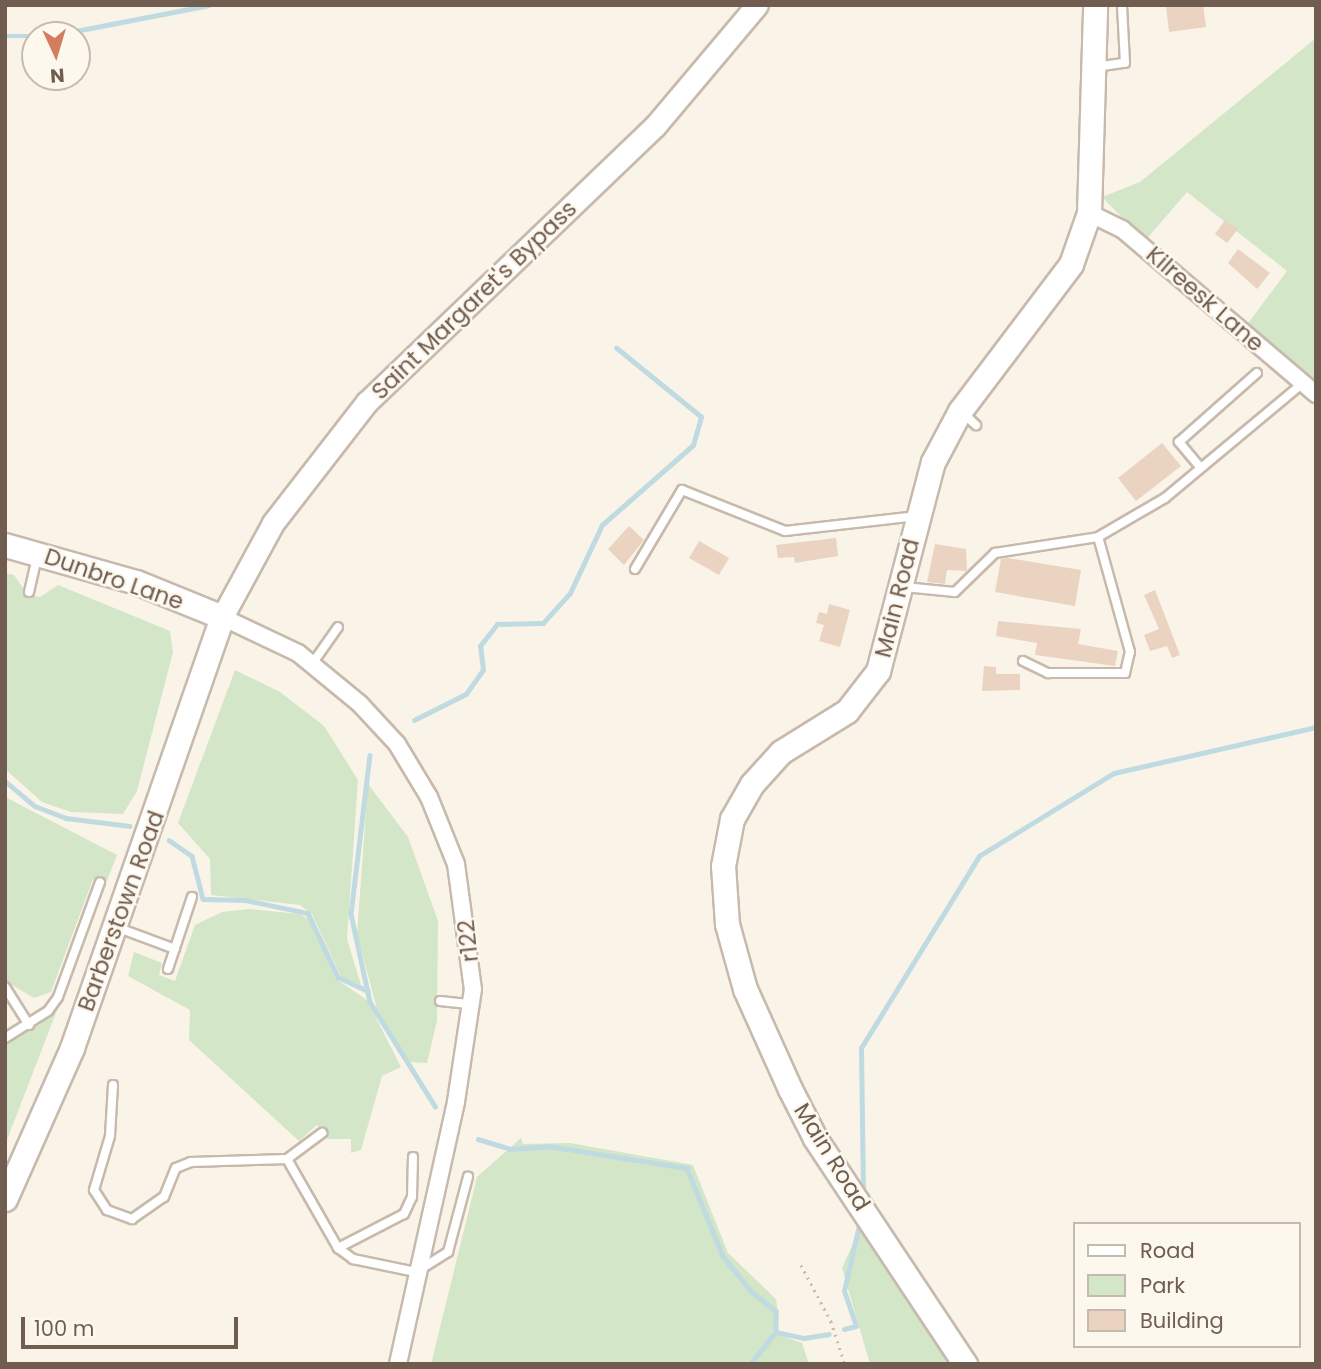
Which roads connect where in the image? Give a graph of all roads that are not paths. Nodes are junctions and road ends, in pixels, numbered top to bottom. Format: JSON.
{"nodes":[{"id":1,"x":757,"y":5,"type":"edge"},
{"id":2,"x":1095,"y":5,"type":"edge"},
{"id":3,"x":1122,"y":5,"type":"edge"},
{"id":4,"x":1092,"y":68,"type":"junction"},
{"id":5,"x":1088,"y":213,"type":"junction"},
{"id":6,"x":1257,"y":373,"type":"dead end"},
{"id":7,"x":1309,"y":389,"type":"edge"},
{"id":8,"x":1200,"y":467,"type":"junction"},
{"id":9,"x":917,"y":516,"type":"junction"},
{"id":10,"x":1098,"y":537,"type":"junction"},
{"id":11,"x":5,"y":545,"type":"edge"},
{"id":12,"x":38,"y":553,"type":"junction"},
{"id":13,"x":635,"y":569,"type":"dead end"},
{"id":14,"x":900,"y":586,"type":"junction"},
{"id":15,"x":29,"y":592,"type":"dead end"},
{"id":16,"x":222,"y":617,"type":"junction"},
{"id":17,"x":338,"y":627,"type":"dead end"},
{"id":18,"x":1023,"y":661,"type":"dead end"},
{"id":19,"x":312,"y":664,"type":"junction"},
{"id":20,"x":100,"y":882,"type":"dead end"},
{"id":21,"x":192,"y":897,"type":"dead end"},
{"id":22,"x":116,"y":927,"type":"junction"},
{"id":23,"x":175,"y":949,"type":"junction"},
{"id":24,"x":168,"y":969,"type":"dead end"},
{"id":25,"x":5,"y":987,"type":"edge"},
{"id":26,"x":440,"y":1001,"type":"dead end"},
{"id":27,"x":471,"y":1004,"type":"junction"},
{"id":28,"x":29,"y":1025,"type":"junction"},
{"id":29,"x":5,"y":1038,"type":"edge"},
{"id":30,"x":113,"y":1085,"type":"dead end"},
{"id":31,"x":322,"y":1133,"type":"dead end"},
{"id":32,"x":413,"y":1157,"type":"dead end"},
{"id":33,"x":287,"y":1159,"type":"junction"},
{"id":34,"x":468,"y":1177,"type":"dead end"},
{"id":35,"x":5,"y":1199,"type":"edge"},
{"id":36,"x":338,"y":1248,"type":"junction"},
{"id":37,"x":416,"y":1272,"type":"junction"},
{"id":38,"x":398,"y":1364,"type":"edge"},
{"id":39,"x":965,"y":1364,"type":"edge"}],
"edges":[{"from":1,"to":16,"type":"street","name":"Saint Margaret's Bypass"},
{"from":2,"to":4,"type":"main road","name":"Main Road"},
{"from":3,"to":4,"type":"lane"},
{"from":4,"to":5,"type":"main road","name":"Main Road"},
{"from":5,"to":7,"type":"street","name":"Kilreesk Lane"},
{"from":5,"to":9,"type":"main road","name":"Main Road"},
{"from":6,"to":8,"type":"lane"},
{"from":7,"to":8,"type":"lane"},
{"from":8,"to":10,"type":"lane"},
{"from":9,"to":13,"type":"lane"},
{"from":9,"to":14,"type":"main road","name":"Main Road"},
{"from":10,"to":14,"type":"lane"},
{"from":10,"to":18,"type":"lane"},
{"from":11,"to":12,"type":"main road","name":"Dunbro Lane"},
{"from":12,"to":15,"type":"lane"},
{"from":12,"to":16,"type":"main road","name":"Dunbro Lane"},
{"from":14,"to":39,"type":"main road","name":"Main Road"},
{"from":16,"to":19,"type":"street","name":"r122"},
{"from":16,"to":22,"type":"main road","name":"Barberstown Road"},
{"from":17,"to":19,"type":"lane"},
{"from":19,"to":27,"type":"street","name":"r122"},
{"from":20,"to":28,"type":"lane"},
{"from":21,"to":23,"type":"lane"},
{"from":22,"to":23,"type":"lane"},
{"from":22,"to":35,"type":"main road","name":"Barberstown Road"},
{"from":23,"to":24,"type":"lane"},
{"from":25,"to":28,"type":"lane"},
{"from":26,"to":27,"type":"lane"},
{"from":27,"to":37,"type":"street","name":"r122"},
{"from":28,"to":29,"type":"lane"},
{"from":30,"to":33,"type":"lane"},
{"from":31,"to":33,"type":"lane"},
{"from":32,"to":36,"type":"lane"},
{"from":33,"to":36,"type":"lane"},
{"from":34,"to":37,"type":"lane"},
{"from":36,"to":37,"type":"lane"},
{"from":37,"to":38,"type":"street","name":"r122"}]}
